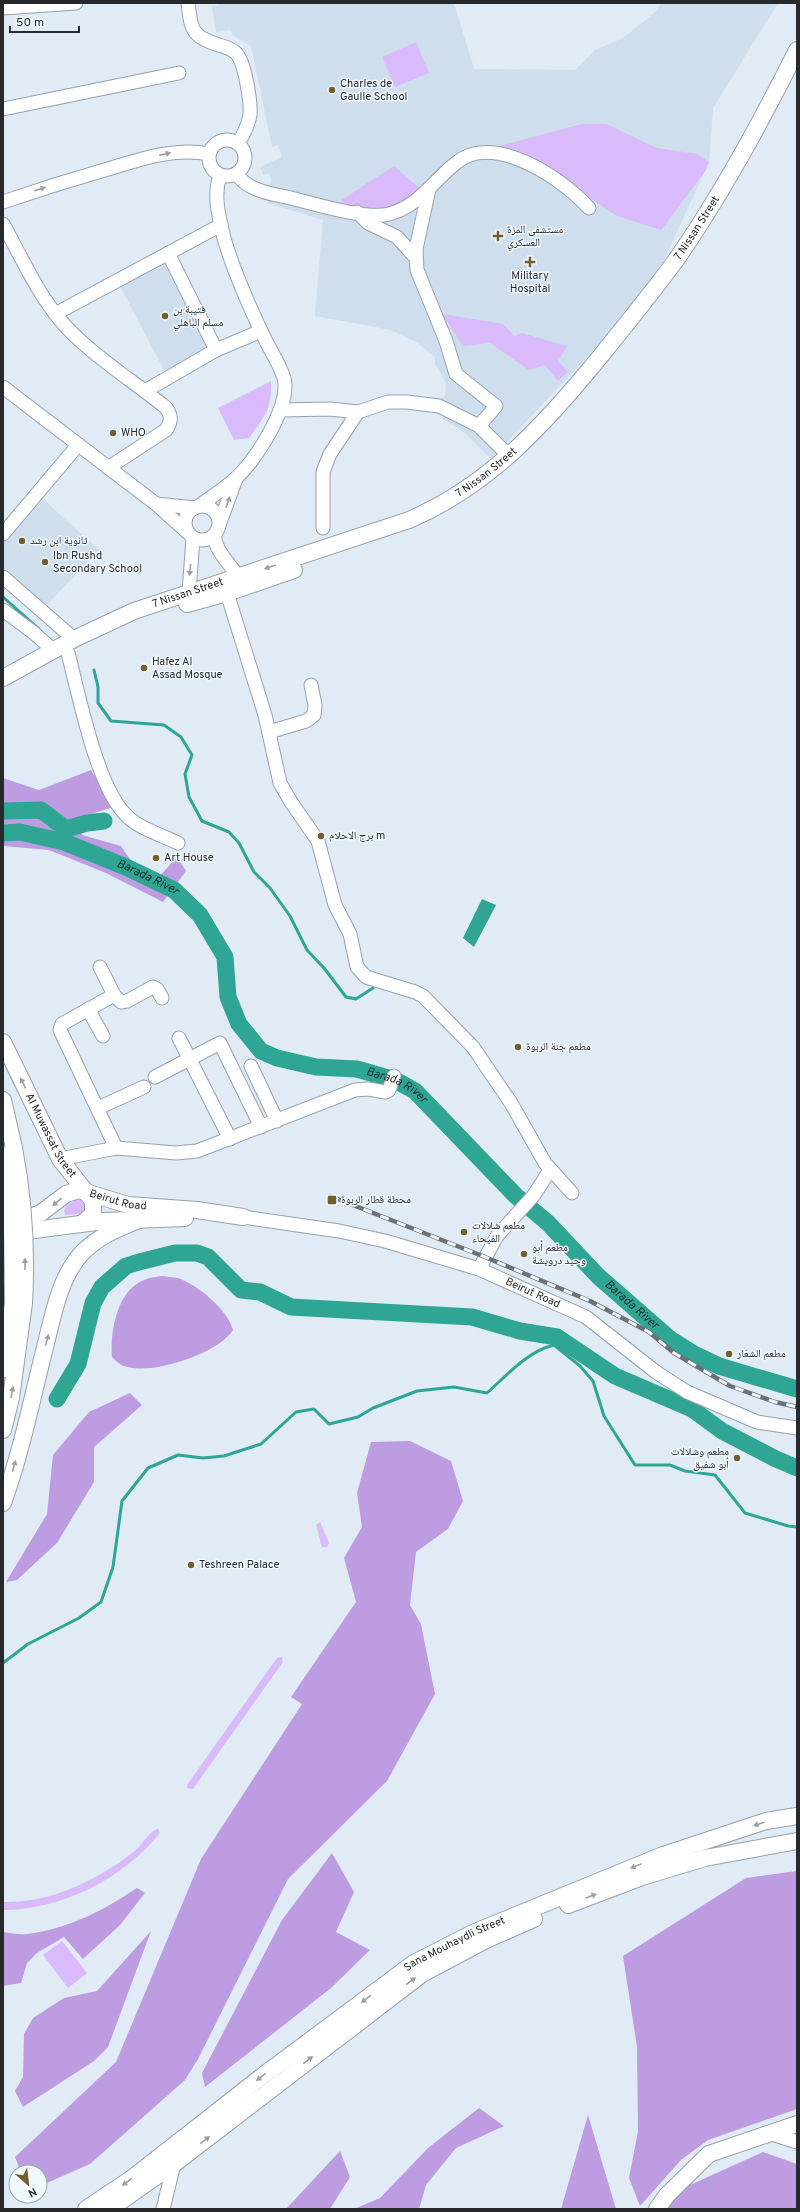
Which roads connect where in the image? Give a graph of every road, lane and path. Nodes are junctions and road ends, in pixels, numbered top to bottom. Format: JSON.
{"nodes":[{"id":1,"x":76,"y":3,"type":"edge"},
{"id":2,"x":188,"y":3,"type":"edge"},
{"id":3,"x":3,"y":8,"type":"edge"},
{"id":4,"x":797,"y":50,"type":"edge"},
{"id":5,"x":797,"y":72,"type":"edge"},
{"id":6,"x":179,"y":73,"type":"dead end"},
{"id":7,"x":3,"y":109,"type":"edge"},
{"id":8,"x":238,"y":143,"type":"junction"},
{"id":9,"x":209,"y":154,"type":"junction"},
{"id":10,"x":237,"y":174,"type":"junction"},
{"id":11,"x":220,"y":175,"type":"junction"},
{"id":12,"x":429,"y":189,"type":"junction"},
{"id":13,"x":3,"y":202,"type":"edge"},
{"id":14,"x":589,"y":208,"type":"dead end"},
{"id":15,"x":357,"y":212,"type":"junction"},
{"id":16,"x":3,"y":224,"type":"edge"},
{"id":17,"x":221,"y":225,"type":"junction"},
{"id":18,"x":168,"y":253,"type":"junction"},
{"id":19,"x":416,"y":257,"type":"junction"},
{"id":20,"x":55,"y":314,"type":"junction"},
{"id":21,"x":261,"y":331,"type":"junction"},
{"id":22,"x":216,"y":350,"type":"junction"},
{"id":23,"x":3,"y":387,"type":"edge"},
{"id":24,"x":145,"y":391,"type":"junction"},
{"id":25,"x":280,"y":410,"type":"junction"},
{"id":26,"x":358,"y":412,"type":"junction"},
{"id":27,"x":479,"y":426,"type":"junction"},
{"id":28,"x":78,"y":445,"type":"junction"},
{"id":29,"x":509,"y":456,"type":"junction"},
{"id":30,"x":108,"y":468,"type":"junction"},
{"id":31,"x":236,"y":479,"type":"junction"},
{"id":32,"x":156,"y":504,"type":"junction"},
{"id":33,"x":197,"y":507,"type":"junction"},
{"id":34,"x":323,"y":528,"type":"dead end"},
{"id":35,"x":217,"y":530,"type":"junction"},
{"id":36,"x":3,"y":534,"type":"edge"},
{"id":37,"x":190,"y":535,"type":"junction"},
{"id":38,"x":3,"y":577,"type":"edge"},
{"id":39,"x":236,"y":586,"type":"junction"},
{"id":40,"x":191,"y":597,"type":"junction"},
{"id":41,"x":3,"y":610,"type":"edge"},
{"id":42,"x":74,"y":638,"type":"junction"},
{"id":43,"x":61,"y":652,"type":"junction"},
{"id":44,"x":3,"y":678,"type":"edge"},
{"id":45,"x":311,"y":684,"type":"dead end"},
{"id":46,"x":3,"y":690,"type":"edge"},
{"id":47,"x":269,"y":732,"type":"junction"},
{"id":48,"x":178,"y":843,"type":"dead end"},
{"id":49,"x":100,"y":967,"type":"dead end"},
{"id":50,"x":114,"y":994,"type":"junction"},
{"id":51,"x":162,"y":998,"type":"dead end"},
{"id":52,"x":88,"y":1009,"type":"junction"},
{"id":53,"x":103,"y":1036,"type":"dead end"},
{"id":54,"x":179,"y":1038,"type":"dead end"},
{"id":55,"x":3,"y":1042,"type":"edge"},
{"id":56,"x":189,"y":1058,"type":"junction"},
{"id":57,"x":251,"y":1066,"type":"dead end"},
{"id":58,"x":155,"y":1076,"type":"dead end"},
{"id":59,"x":394,"y":1076,"type":"dead end"},
{"id":60,"x":144,"y":1087,"type":"dead end"},
{"id":61,"x":3,"y":1100,"type":"edge"},
{"id":62,"x":98,"y":1108,"type":"junction"},
{"id":63,"x":277,"y":1121,"type":"junction"},
{"id":64,"x":261,"y":1127,"type":"junction"},
{"id":65,"x":230,"y":1139,"type":"junction"},
{"id":66,"x":116,"y":1148,"type":"junction"},
{"id":67,"x":9,"y":1152,"type":"edge"},
{"id":68,"x":60,"y":1159,"type":"junction"},
{"id":69,"x":550,"y":1170,"type":"junction"},
{"id":70,"x":84,"y":1190,"type":"junction"},
{"id":71,"x":572,"y":1193,"type":"dead end"},
{"id":72,"x":243,"y":1217,"type":"junction"},
{"id":73,"x":141,"y":1219,"type":"junction"},
{"id":74,"x":3,"y":1223,"type":"edge"},
{"id":75,"x":84,"y":1223,"type":"junction"},
{"id":76,"x":3,"y":1234,"type":"edge"},
{"id":77,"x":480,"y":1269,"type":"junction"},
{"id":78,"x":18,"y":1303,"type":"junction"},
{"id":79,"x":3,"y":1369,"type":"edge"},
{"id":80,"x":797,"y":1428,"type":"edge"},
{"id":81,"x":3,"y":1430,"type":"edge"},
{"id":82,"x":3,"y":1503,"type":"edge"},
{"id":83,"x":797,"y":1816,"type":"edge"},
{"id":84,"x":797,"y":1841,"type":"edge"},
{"id":85,"x":797,"y":2124,"type":"edge"},
{"id":86,"x":769,"y":2133,"type":"junction"},
{"id":87,"x":797,"y":2142,"type":"edge"},
{"id":88,"x":174,"y":2164,"type":"junction"},
{"id":89,"x":86,"y":2209,"type":"edge"},
{"id":90,"x":110,"y":2209,"type":"edge"},
{"id":91,"x":163,"y":2209,"type":"edge"},
{"id":92,"x":657,"y":2209,"type":"edge"}],
"edges":[{"from":1,"to":3,"type":"street"},
{"from":2,"to":8,"type":"street"},
{"from":4,"to":29,"type":"main road","name":"7 Nissan Street"},
{"from":5,"to":39,"type":"main road","name":"7 Nissan Street"},
{"from":6,"to":7,"type":"street"},
{"from":8,"to":9,"type":"street"},
{"from":8,"to":10,"type":"street"},
{"from":9,"to":11,"type":"street"},
{"from":13,"to":9,"type":"street","one_way":true},
{"from":10,"to":11,"type":"street"},
{"from":10,"to":15,"type":"street"},
{"from":11,"to":17,"type":"street"},
{"from":12,"to":14,"type":"street"},
{"from":12,"to":15,"type":"street"},
{"from":12,"to":19,"type":"street"},
{"from":15,"to":19,"type":"street"},
{"from":16,"to":20,"type":"street"},
{"from":17,"to":18,"type":"street"},
{"from":17,"to":21,"type":"street"},
{"from":18,"to":20,"type":"street"},
{"from":18,"to":22,"type":"street"},
{"from":19,"to":27,"type":"street"},
{"from":20,"to":24,"type":"street"},
{"from":21,"to":22,"type":"street"},
{"from":21,"to":25,"type":"street"},
{"from":22,"to":24,"type":"street"},
{"from":23,"to":28,"type":"street"},
{"from":24,"to":30,"type":"street"},
{"from":25,"to":26,"type":"street"},
{"from":25,"to":31,"type":"street"},
{"from":26,"to":27,"type":"street"},
{"from":26,"to":34,"type":"street"},
{"from":27,"to":29,"type":"street"},
{"from":28,"to":30,"type":"street"},
{"from":28,"to":36,"type":"street"},
{"from":29,"to":39,"type":"main road","name":"7 Nissan Street","one_way":true},
{"from":30,"to":32,"type":"street"},
{"from":31,"to":33,"type":"street"},
{"from":35,"to":31,"type":"street","one_way":true},
{"from":32,"to":33,"type":"street"},
{"from":32,"to":37,"type":"street"},
{"from":33,"to":35,"type":"street"},
{"from":33,"to":37,"type":"street"},
{"from":35,"to":37,"type":"street"},
{"from":35,"to":39,"type":"street"},
{"from":37,"to":40,"type":"street","one_way":true},
{"from":38,"to":42,"type":"street"},
{"from":39,"to":40,"type":"main road","name":"7 Nissan Street"},
{"from":39,"to":47,"type":"street"},
{"from":40,"to":42,"type":"main road","name":"7 Nissan Street"},
{"from":40,"to":43,"type":"main road","name":"7 Nissan Street"},
{"from":41,"to":43,"type":"street"},
{"from":42,"to":43,"type":"main road","name":"7 Nissan Street"},
{"from":43,"to":44,"type":"main road","name":"7 Nissan Street"},
{"from":43,"to":46,"type":"main road","name":"7 Nissan Street"},
{"from":43,"to":48,"type":"street"},
{"from":45,"to":47,"type":"street"},
{"from":47,"to":69,"type":"street"},
{"from":49,"to":50,"type":"street"},
{"from":50,"to":51,"type":"street"},
{"from":50,"to":52,"type":"street"},
{"from":52,"to":53,"type":"street"},
{"from":52,"to":62,"type":"street"},
{"from":54,"to":56,"type":"street"},
{"from":68,"to":55,"type":"main road","name":"Al Muwassat Street","one_way":true},
{"from":56,"to":58,"type":"street"},
{"from":56,"to":64,"type":"street"},
{"from":56,"to":65,"type":"street"},
{"from":57,"to":63,"type":"street"},
{"from":59,"to":63,"type":"street"},
{"from":60,"to":62,"type":"street"},
{"from":61,"to":67,"type":"main road"},
{"from":62,"to":66,"type":"street"},
{"from":63,"to":64,"type":"street"},
{"from":64,"to":65,"type":"street"},
{"from":65,"to":66,"type":"street"},
{"from":66,"to":68,"type":"street"},
{"from":67,"to":78,"type":"main road","bridge":true},
{"from":68,"to":70,"type":"main road","name":"Al Muwassat Street"},
{"from":69,"to":71,"type":"street"},
{"from":69,"to":77,"type":"street"},
{"from":70,"to":72,"type":"main road","name":"Beirut Road"},
{"from":70,"to":74,"type":"main road","name":"Beirut Road","one_way":true},
{"from":70,"to":75,"type":"main road","name":"Al Muwassat Street"},
{"from":72,"to":73,"type":"main road","name":"Beirut Road"},
{"from":72,"to":77,"type":"street","name":"Beirut Road"},
{"from":73,"to":75,"type":"main road","name":"Beirut Road"},
{"from":82,"to":73,"type":"main road","one_way":true},
{"from":75,"to":76,"type":"main road","name":"Beirut Road"},
{"from":77,"to":80,"type":"street","name":"Beirut Road"},
{"from":78,"to":79,"type":"main road"},
{"from":81,"to":78,"type":"main road","one_way":true},
{"from":83,"to":89,"type":"main road","name":"Sana Mouhaydli Street","one_way":true},
{"from":88,"to":84,"type":"main road","name":"Sana Mouhaydli Street","one_way":true},
{"from":85,"to":86,"type":"main road"},
{"from":86,"to":87,"type":"street"},
{"from":86,"to":92,"type":"main road"},
{"from":88,"to":90,"type":"main road","name":"Sana Mouhaydli Street"},
{"from":88,"to":91,"type":"street"}]}
